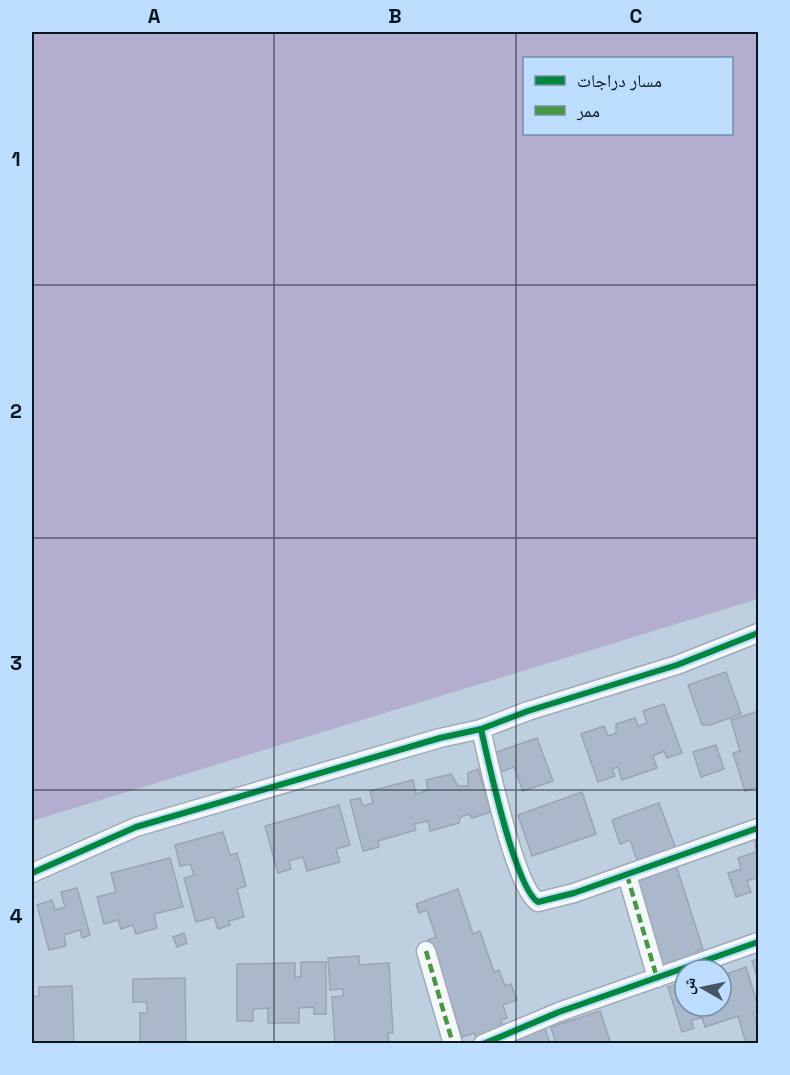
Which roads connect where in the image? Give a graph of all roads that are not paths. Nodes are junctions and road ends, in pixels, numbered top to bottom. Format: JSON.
{"nodes":[{"id":1,"x":759,"y":633,"type":"edge"},
{"id":2,"x":481,"y":729,"type":"junction"},
{"id":3,"x":759,"y":828,"type":"edge"},
{"id":4,"x":32,"y":873,"type":"edge"},
{"id":5,"x":627,"y":875,"type":"junction"},
{"id":6,"x":759,"y":942,"type":"edge"},
{"id":7,"x":426,"y":951,"type":"dead end"},
{"id":8,"x":657,"y":978,"type":"junction"},
{"id":9,"x":453,"y":1044,"type":"edge"},
{"id":10,"x":483,"y":1044,"type":"edge"}],
"edges":[{"from":1,"to":2,"type":"street"},
{"from":2,"to":4,"type":"street"},
{"from":2,"to":5,"type":"street"},
{"from":3,"to":5,"type":"street"},
{"from":5,"to":8,"type":"street"},
{"from":6,"to":8,"type":"street"},
{"from":7,"to":9,"type":"street"},
{"from":8,"to":10,"type":"street"}]}
